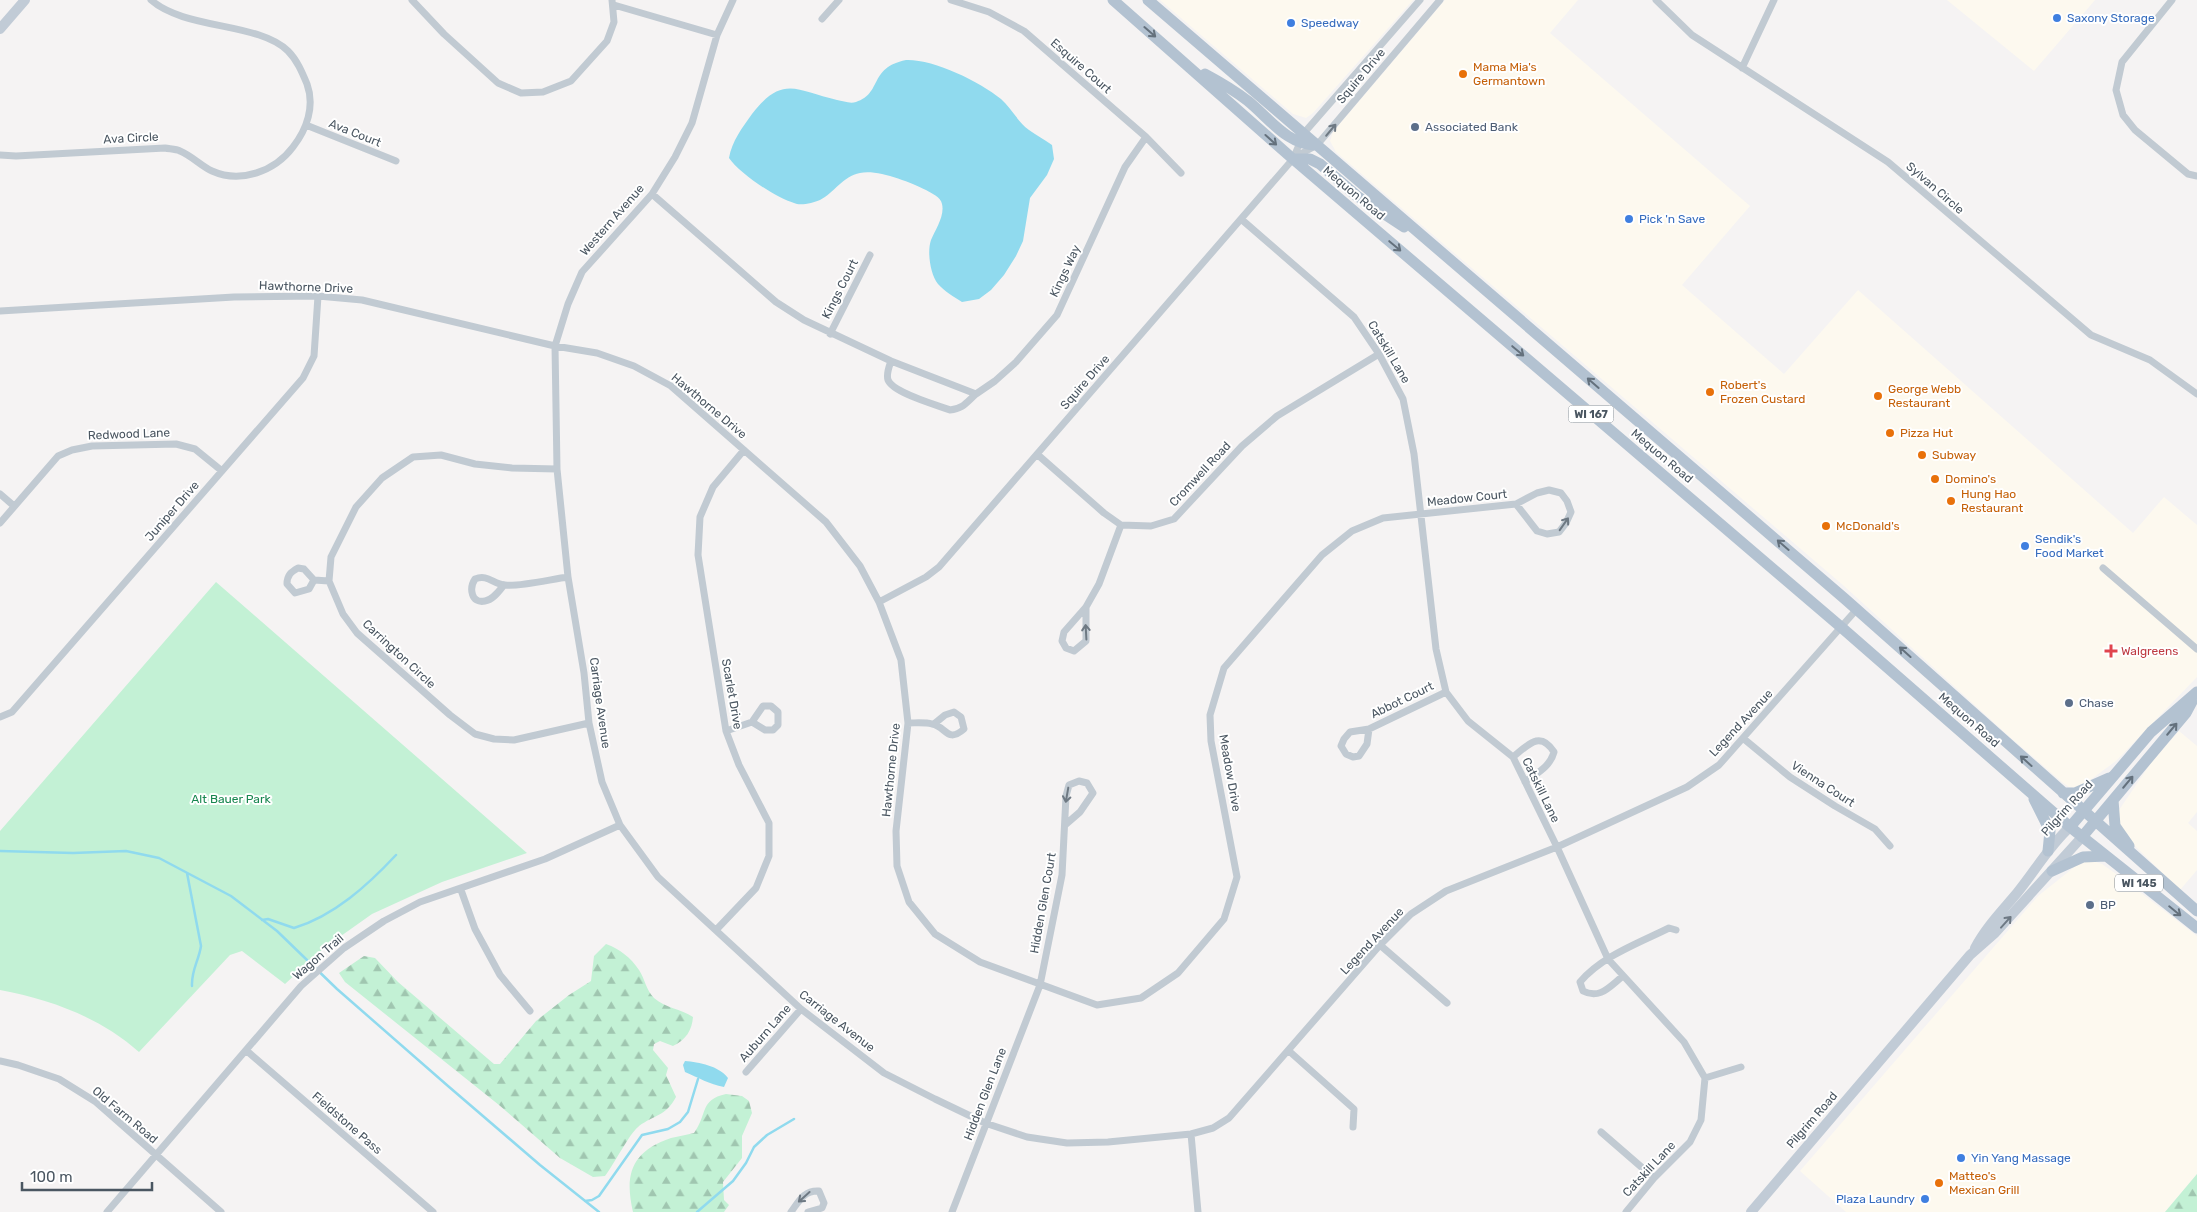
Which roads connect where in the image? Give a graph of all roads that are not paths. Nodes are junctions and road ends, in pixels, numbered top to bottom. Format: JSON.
{"nodes":[{"id":1,"x":25,"y":0,"type":"edge"},
{"id":2,"x":151,"y":0,"type":"edge"},
{"id":3,"x":412,"y":0,"type":"edge"},
{"id":4,"x":733,"y":0,"type":"edge"},
{"id":5,"x":839,"y":0,"type":"edge"},
{"id":6,"x":950,"y":0,"type":"edge"},
{"id":7,"x":1113,"y":0,"type":"edge"},
{"id":8,"x":1148,"y":0,"type":"edge"},
{"id":9,"x":1420,"y":0,"type":"edge"},
{"id":10,"x":1440,"y":0,"type":"edge"},
{"id":11,"x":1656,"y":0,"type":"edge"},
{"id":12,"x":1774,"y":0,"type":"edge"},
{"id":13,"x":2172,"y":0,"type":"edge"},
{"id":14,"x":613,"y":3,"type":"edge"},
{"id":15,"x":822,"y":19,"type":"dead end"},
{"id":16,"x":0,"y":29,"type":"edge"},
{"id":17,"x":717,"y":35,"type":"junction"},
{"id":18,"x":1188,"y":65,"type":"junction"},
{"id":19,"x":1742,"y":68,"type":"junction"},
{"id":20,"x":306,"y":125,"type":"junction"},
{"id":21,"x":1146,"y":138,"type":"junction"},
{"id":22,"x":1302,"y":138,"type":"junction"},
{"id":23,"x":1318,"y":145,"type":"junction"},
{"id":24,"x":0,"y":155,"type":"edge"},
{"id":25,"x":1292,"y":159,"type":"junction"},
{"id":26,"x":396,"y":162,"type":"dead end"},
{"id":27,"x":1181,"y":173,"type":"dead end"},
{"id":28,"x":2197,"y":176,"type":"edge"},
{"id":29,"x":652,"y":194,"type":"junction"},
{"id":30,"x":1241,"y":219,"type":"junction"},
{"id":31,"x":1427,"y":240,"type":"junction"},
{"id":32,"x":870,"y":255,"type":"dead end"},
{"id":33,"x":318,"y":296,"type":"junction"},
{"id":34,"x":0,"y":311,"type":"edge"},
{"id":35,"x":830,"y":334,"type":"junction"},
{"id":36,"x":555,"y":346,"type":"junction"},
{"id":37,"x":1379,"y":354,"type":"junction"},
{"id":38,"x":891,"y":361,"type":"junction"},
{"id":39,"x":976,"y":394,"type":"junction"},
{"id":40,"x":2197,"y":394,"type":"edge"},
{"id":41,"x":744,"y":450,"type":"junction"},
{"id":42,"x":1038,"y":454,"type":"junction"},
{"id":43,"x":557,"y":469,"type":"junction"},
{"id":44,"x":222,"y":471,"type":"junction"},
{"id":45,"x":0,"y":494,"type":"edge"},
{"id":46,"x":1516,"y":504,"type":"junction"},
{"id":47,"x":14,"y":506,"type":"junction"},
{"id":48,"x":1421,"y":514,"type":"junction"},
{"id":49,"x":0,"y":523,"type":"edge"},
{"id":50,"x":1121,"y":525,"type":"junction"},
{"id":51,"x":2103,"y":568,"type":"dead end"},
{"id":52,"x":568,"y":577,"type":"junction"},
{"id":53,"x":314,"y":580,"type":"dead end"},
{"id":54,"x":329,"y":581,"type":"junction"},
{"id":55,"x":504,"y":585,"type":"junction"},
{"id":56,"x":879,"y":602,"type":"junction"},
{"id":57,"x":1086,"y":607,"type":"junction"},
{"id":58,"x":1857,"y":609,"type":"junction"},
{"id":59,"x":1841,"y":627,"type":"junction"},
{"id":60,"x":2197,"y":649,"type":"edge"},
{"id":61,"x":1446,"y":692,"type":"junction"},
{"id":62,"x":2197,"y":693,"type":"edge"},
{"id":63,"x":0,"y":717,"type":"edge"},
{"id":64,"x":752,"y":722,"type":"dead end"},
{"id":65,"x":589,"y":723,"type":"junction"},
{"id":66,"x":908,"y":723,"type":"junction"},
{"id":67,"x":934,"y":724,"type":"dead end"},
{"id":68,"x":1369,"y":729,"type":"junction"},
{"id":69,"x":726,"y":731,"type":"junction"},
{"id":70,"x":1744,"y":739,"type":"junction"},
{"id":71,"x":2133,"y":754,"type":"junction"},
{"id":72,"x":1512,"y":757,"type":"junction"},
{"id":73,"x":2144,"y":763,"type":"junction"},
{"id":74,"x":2113,"y":776,"type":"junction"},
{"id":75,"x":1525,"y":782,"type":"junction"},
{"id":76,"x":2029,"y":791,"type":"junction"},
{"id":77,"x":2063,"y":793,"type":"junction"},
{"id":78,"x":2113,"y":800,"type":"junction"},
{"id":79,"x":2083,"y":812,"type":"junction"},
{"id":80,"x":2095,"y":822,"type":"junction"},
{"id":81,"x":620,"y":825,"type":"junction"},
{"id":82,"x":1065,"y":825,"type":"junction"},
{"id":83,"x":2070,"y":827,"type":"junction"},
{"id":84,"x":2082,"y":837,"type":"junction"},
{"id":85,"x":1890,"y":846,"type":"dead end"},
{"id":86,"x":1557,"y":847,"type":"junction"},
{"id":87,"x":2048,"y":850,"type":"junction"},
{"id":88,"x":2106,"y":856,"type":"junction"},
{"id":89,"x":2138,"y":860,"type":"junction"},
{"id":90,"x":2052,"y":871,"type":"junction"},
{"id":91,"x":461,"y":890,"type":"junction"},
{"id":92,"x":2197,"y":911,"type":"edge"},
{"id":93,"x":2197,"y":928,"type":"edge"},
{"id":94,"x":717,"y":929,"type":"junction"},
{"id":95,"x":1676,"y":930,"type":"dead end"},
{"id":96,"x":1380,"y":945,"type":"junction"},
{"id":97,"x":1970,"y":955,"type":"junction"},
{"id":98,"x":1608,"y":959,"type":"junction"},
{"id":99,"x":1623,"y":976,"type":"junction"},
{"id":100,"x":1040,"y":985,"type":"junction"},
{"id":101,"x":1447,"y":1003,"type":"dead end"},
{"id":102,"x":801,"y":1009,"type":"junction"},
{"id":103,"x":530,"y":1011,"type":"dead end"},
{"id":104,"x":247,"y":1051,"type":"junction"},
{"id":105,"x":1289,"y":1051,"type":"junction"},
{"id":106,"x":0,"y":1061,"type":"edge"},
{"id":107,"x":1741,"y":1067,"type":"dead end"},
{"id":108,"x":746,"y":1072,"type":"dead end"},
{"id":109,"x":1705,"y":1078,"type":"junction"},
{"id":110,"x":985,"y":1123,"type":"junction"},
{"id":111,"x":1353,"y":1127,"type":"dead end"},
{"id":112,"x":1602,"y":1132,"type":"dead end"},
{"id":113,"x":1191,"y":1134,"type":"junction"},
{"id":114,"x":156,"y":1156,"type":"junction"},
{"id":115,"x":1654,"y":1178,"type":"junction"},
{"id":116,"x":792,"y":1211,"type":"edge"},
{"id":117,"x":107,"y":1212,"type":"edge"},
{"id":118,"x":221,"y":1212,"type":"edge"},
{"id":119,"x":433,"y":1212,"type":"edge"},
{"id":120,"x":803,"y":1212,"type":"edge"},
{"id":121,"x":808,"y":1212,"type":"edge"},
{"id":122,"x":952,"y":1212,"type":"edge"},
{"id":123,"x":1198,"y":1212,"type":"edge"},
{"id":124,"x":1626,"y":1212,"type":"edge"},
{"id":125,"x":1751,"y":1212,"type":"edge"}],
"edges":[{"from":1,"to":16,"type":"street"},
{"from":2,"to":20,"type":"street","name":"Ava Circle"},
{"from":3,"to":14,"type":"street"},
{"from":4,"to":17,"type":"street","name":"Western Avenue"},
{"from":5,"to":15,"type":"street"},
{"from":6,"to":21,"type":"street","name":"Esquire Court"},
{"from":7,"to":18,"type":"main road","name":"Mequon Road","number":"WI 167","one_way":true},
{"from":8,"to":22,"type":"main road"},
{"from":9,"to":22,"type":"street","name":"Squire Drive"},
{"from":23,"to":10,"type":"street","name":"Squire Drive","one_way":true},
{"from":11,"to":19,"type":"street","name":"Sylvan Circle"},
{"from":12,"to":19,"type":"street"},
{"from":13,"to":28,"type":"street"},
{"from":14,"to":17,"type":"street"},
{"from":17,"to":29,"type":"street","name":"Western Avenue"},
{"from":18,"to":22,"type":"main road"},
{"from":18,"to":25,"type":"main road","name":"Mequon Road","number":"WI 167","one_way":true},
{"from":19,"to":40,"type":"street","name":"Sylvan Circle"},
{"from":20,"to":24,"type":"street","name":"Ava Circle"},
{"from":20,"to":26,"type":"street","name":"Ava Court"},
{"from":21,"to":27,"type":"street","name":"Esquire Court"},
{"from":21,"to":39,"type":"street","name":"Kings Way"},
{"from":22,"to":23,"type":"main road"},
{"from":22,"to":25,"type":"street","name":"Squire Drive"},
{"from":23,"to":25,"type":"street","name":"Squire Drive"},
{"from":23,"to":31,"type":"main road","name":"Mequon Road","number":"WI 167"},
{"from":25,"to":30,"type":"street","name":"Squire Drive"},
{"from":25,"to":31,"type":"main road"},
{"from":25,"to":59,"type":"main road","name":"Mequon Road","number":"WI 167","one_way":true},
{"from":29,"to":35,"type":"street"},
{"from":29,"to":36,"type":"street","name":"Western Avenue"},
{"from":30,"to":37,"type":"street","name":"Catskill Lane"},
{"from":30,"to":42,"type":"street","name":"Squire Drive"},
{"from":58,"to":31,"type":"main road","name":"Mequon Road","number":"WI 167","one_way":true},
{"from":32,"to":35,"type":"street","name":"Kings Court"},
{"from":33,"to":34,"type":"street","name":"Hawthorne Drive"},
{"from":33,"to":36,"type":"street","name":"Hawthorne Drive"},
{"from":33,"to":44,"type":"street","name":"Juniper Drive"},
{"from":35,"to":38,"type":"street"},
{"from":36,"to":41,"type":"street","name":"Hawthorne Drive"},
{"from":36,"to":43,"type":"street","name":"Carriage Avenue"},
{"from":37,"to":48,"type":"street","name":"Catskill Lane"},
{"from":37,"to":50,"type":"street","name":"Cromwell Road"},
{"from":38,"to":39,"type":"street"},
{"from":38,"to":39,"type":"street","name":"Kings Way"},
{"from":41,"to":56,"type":"street","name":"Hawthorne Drive"},
{"from":41,"to":69,"type":"street","name":"Scarlet Drive"},
{"from":42,"to":50,"type":"street"},
{"from":42,"to":56,"type":"street","name":"Squire Drive"},
{"from":43,"to":52,"type":"street","name":"Carriage Avenue"},
{"from":43,"to":54,"type":"street","name":"Carrington Circle"},
{"from":44,"to":47,"type":"street","name":"Redwood Lane"},
{"from":44,"to":63,"type":"street","name":"Juniper Drive"},
{"from":45,"to":47,"type":"street"},
{"from":46,"to":46,"type":"street","name":"Meadow Court","one_way":true},
{"from":46,"to":48,"type":"street","name":"Meadow Court"},
{"from":47,"to":49,"type":"street","name":"Redwood Lane"},
{"from":48,"to":61,"type":"street","name":"Catskill Lane"},
{"from":48,"to":100,"type":"street","name":"Meadow Drive"},
{"from":50,"to":57,"type":"street"},
{"from":51,"to":60,"type":"street"},
{"from":52,"to":55,"type":"street"},
{"from":52,"to":65,"type":"street","name":"Carriage Avenue"},
{"from":53,"to":54,"type":"street"},
{"from":54,"to":65,"type":"street","name":"Carrington Circle"},
{"from":55,"to":55,"type":"street"},
{"from":56,"to":66,"type":"street","name":"Hawthorne Drive"},
{"from":57,"to":57,"type":"street","one_way":true},
{"from":58,"to":59,"type":"street","name":"Legend Avenue"},
{"from":77,"to":58,"type":"main road","name":"Mequon Road","number":"WI 167","one_way":true},
{"from":59,"to":70,"type":"street","name":"Legend Avenue"},
{"from":59,"to":76,"type":"main road","name":"Mequon Road","number":"WI 167"},
{"from":61,"to":68,"type":"street","name":"Abbot Court"},
{"from":61,"to":72,"type":"street","name":"Catskill Lane"},
{"from":62,"to":71,"type":"main road","name":"Pilgrim Road"},
{"from":73,"to":62,"type":"main road","name":"Pilgrim Road","one_way":true},
{"from":64,"to":69,"type":"street"},
{"from":65,"to":81,"type":"street","name":"Carriage Avenue"},
{"from":66,"to":67,"type":"street"},
{"from":66,"to":100,"type":"street","name":"Hawthorne Drive"},
{"from":68,"to":68,"type":"street","name":"Abbot Court"},
{"from":69,"to":94,"type":"street","name":"Scarlet Drive"},
{"from":70,"to":85,"type":"street","name":"Vienna Court"},
{"from":70,"to":86,"type":"street","name":"Legend Avenue"},
{"from":71,"to":73,"type":"main road"},
{"from":71,"to":74,"type":"main road","name":"Pilgrim Road"},
{"from":72,"to":75,"type":"street","name":"Catskill Lane"},
{"from":72,"to":75,"type":"street"},
{"from":78,"to":73,"type":"main road","name":"Pilgrim Road","one_way":true},
{"from":74,"to":77,"type":"main road"},
{"from":74,"to":79,"type":"main road","name":"Pilgrim Road"},
{"from":75,"to":86,"type":"street","name":"Catskill Lane"},
{"from":76,"to":83,"type":"main road","name":"Mequon Road","number":"WI 167"},
{"from":76,"to":87,"type":"main road"},
{"from":77,"to":79,"type":"main road","name":"Mequon Road","number":"WI 167"},
{"from":78,"to":80,"type":"main road","name":"Pilgrim Road"},
{"from":78,"to":89,"type":"main road","number":"WI 145"},
{"from":79,"to":80,"type":"main road","name":"Mequon Road","number":"WI 167"},
{"from":79,"to":83,"type":"main road","name":"Pilgrim Road"},
{"from":80,"to":84,"type":"main road","name":"Pilgrim Road"},
{"from":80,"to":89,"type":"main road","name":"Mequon Road","number":"WI 167"},
{"from":81,"to":91,"type":"street","name":"Wagon Trail"},
{"from":81,"to":94,"type":"street","name":"Carriage Avenue"},
{"from":82,"to":82,"type":"street","name":"Hidden Glen Court","one_way":true},
{"from":82,"to":100,"type":"street","name":"Hidden Glen Court"},
{"from":83,"to":84,"type":"main road","name":"Mequon Road","number":"WI 145"},
{"from":83,"to":87,"type":"street","name":"Pilgrim Road"},
{"from":84,"to":88,"type":"main road","name":"Mequon Road","number":"WI 145"},
{"from":84,"to":90,"type":"street","name":"Pilgrim Road"},
{"from":86,"to":96,"type":"street","name":"Legend Avenue"},
{"from":86,"to":98,"type":"street","name":"Catskill Lane"},
{"from":87,"to":97,"type":"street","name":"Pilgrim Road"},
{"from":88,"to":90,"type":"main road"},
{"from":88,"to":93,"type":"main road","name":"Mequon Road","number":"WI 145","one_way":true},
{"from":89,"to":92,"type":"main road","name":"Mequon Road","number":"WI 145"},
{"from":97,"to":90,"type":"street","name":"Pilgrim Road","one_way":true},
{"from":91,"to":103,"type":"street"},
{"from":91,"to":104,"type":"street","name":"Wagon Trail"},
{"from":94,"to":102,"type":"street","name":"Carriage Avenue"},
{"from":95,"to":98,"type":"street"},
{"from":96,"to":101,"type":"street"},
{"from":96,"to":105,"type":"street","name":"Legend Avenue"},
{"from":97,"to":125,"type":"street","name":"Pilgrim Road"},
{"from":98,"to":99,"type":"street","name":"Catskill Lane"},
{"from":98,"to":99,"type":"street"},
{"from":99,"to":109,"type":"street","name":"Catskill Lane"},
{"from":100,"to":110,"type":"street","name":"Hidden Glen Lane"},
{"from":102,"to":108,"type":"street","name":"Auburn Lane"},
{"from":102,"to":110,"type":"street","name":"Carriage Avenue"},
{"from":104,"to":114,"type":"street","name":"Wagon Trail"},
{"from":104,"to":119,"type":"street","name":"Fieldstone Pass"},
{"from":105,"to":111,"type":"street"},
{"from":105,"to":113,"type":"street","name":"Legend Avenue"},
{"from":106,"to":114,"type":"street","name":"Old Farm Road"},
{"from":107,"to":109,"type":"street"},
{"from":109,"to":115,"type":"street","name":"Catskill Lane"},
{"from":110,"to":113,"type":"street","name":"Legend Avenue"},
{"from":110,"to":122,"type":"street","name":"Hidden Glen Lane"},
{"from":112,"to":115,"type":"street"},
{"from":113,"to":123,"type":"street"},
{"from":114,"to":117,"type":"street","name":"Wagon Trail"},
{"from":114,"to":118,"type":"street","name":"Old Farm Road"},
{"from":115,"to":124,"type":"street","name":"Catskill Lane"},
{"from":116,"to":120,"type":"street"},
{"from":121,"to":116,"type":"street","one_way":true}]}
